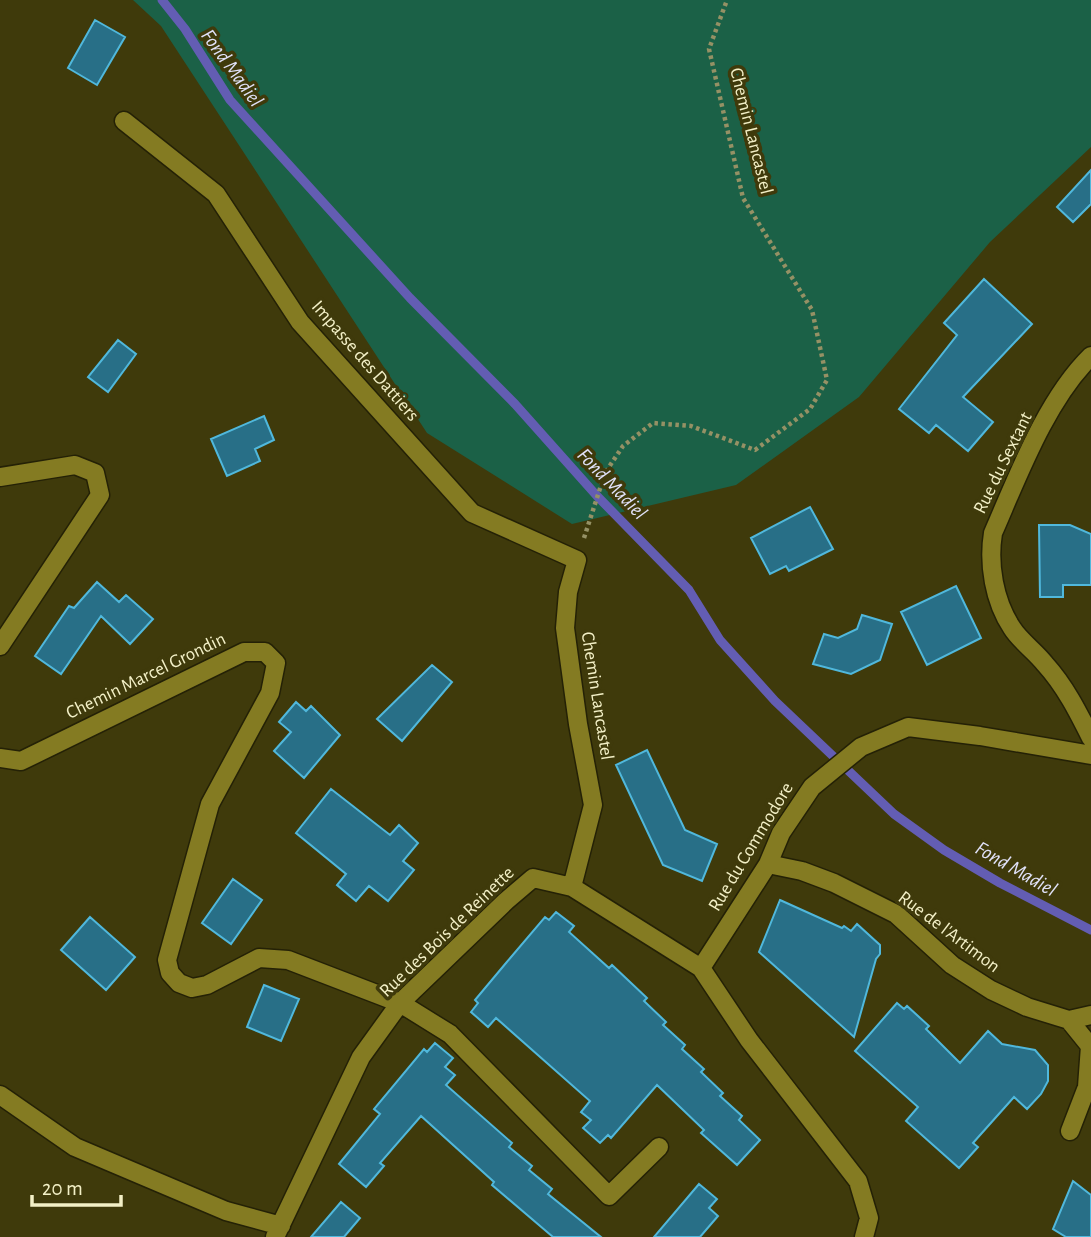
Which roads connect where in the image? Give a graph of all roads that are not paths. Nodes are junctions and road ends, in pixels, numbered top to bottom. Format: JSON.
{"nodes":[{"id":1,"x":124,"y":121,"type":"dead end"},
{"id":2,"x":1091,"y":356,"type":"edge"},
{"id":3,"x":0,"y":477,"type":"edge"},
{"id":4,"x":578,"y":560,"type":"joint"},
{"id":5,"x":0,"y":646,"type":"edge"},
{"id":6,"x":1091,"y":738,"type":"edge"},
{"id":7,"x":1091,"y":755,"type":"edge"},
{"id":8,"x":0,"y":758,"type":"edge"},
{"id":9,"x":768,"y":864,"type":"junction"},
{"id":10,"x":572,"y":887,"type":"junction"},
{"id":11,"x":701,"y":968,"type":"junction"},
{"id":12,"x":400,"y":1003,"type":"junction"},
{"id":13,"x":1091,"y":1015,"type":"edge"},
{"id":14,"x":1069,"y":1020,"type":"junction"},
{"id":15,"x":0,"y":1095,"type":"edge"},
{"id":16,"x":1070,"y":1131,"type":"dead end"},
{"id":17,"x":659,"y":1147,"type":"dead end"},
{"id":18,"x":278,"y":1232,"type":"edge"},
{"id":19,"x":864,"y":1237,"type":"edge"}],
"edges":[{"from":1,"to":4,"type":"street","name":"Impasse des Dattiers"},
{"from":2,"to":6,"type":"street","name":"Rue du Sextant"},
{"from":3,"to":5,"type":"street"},
{"from":4,"to":10,"type":"street","name":"Chemin Lancastel"},
{"from":7,"to":9,"type":"street","name":"Rue du Commodore"},
{"from":8,"to":12,"type":"street","name":"Chemin Marcel Grondin"},
{"from":9,"to":11,"type":"street","name":"Rue du Commodore"},
{"from":9,"to":14,"type":"street","name":"Rue de l'Artimon"},
{"from":10,"to":11,"type":"street"},
{"from":10,"to":12,"type":"street","name":"Rue des Bois de Reinette"},
{"from":11,"to":19,"type":"street"},
{"from":12,"to":17,"type":"street"},
{"from":12,"to":18,"type":"street","name":"Rue des Bois de Reinette"},
{"from":13,"to":14,"type":"street"},
{"from":14,"to":16,"type":"street"},
{"from":15,"to":18,"type":"street"}]}
